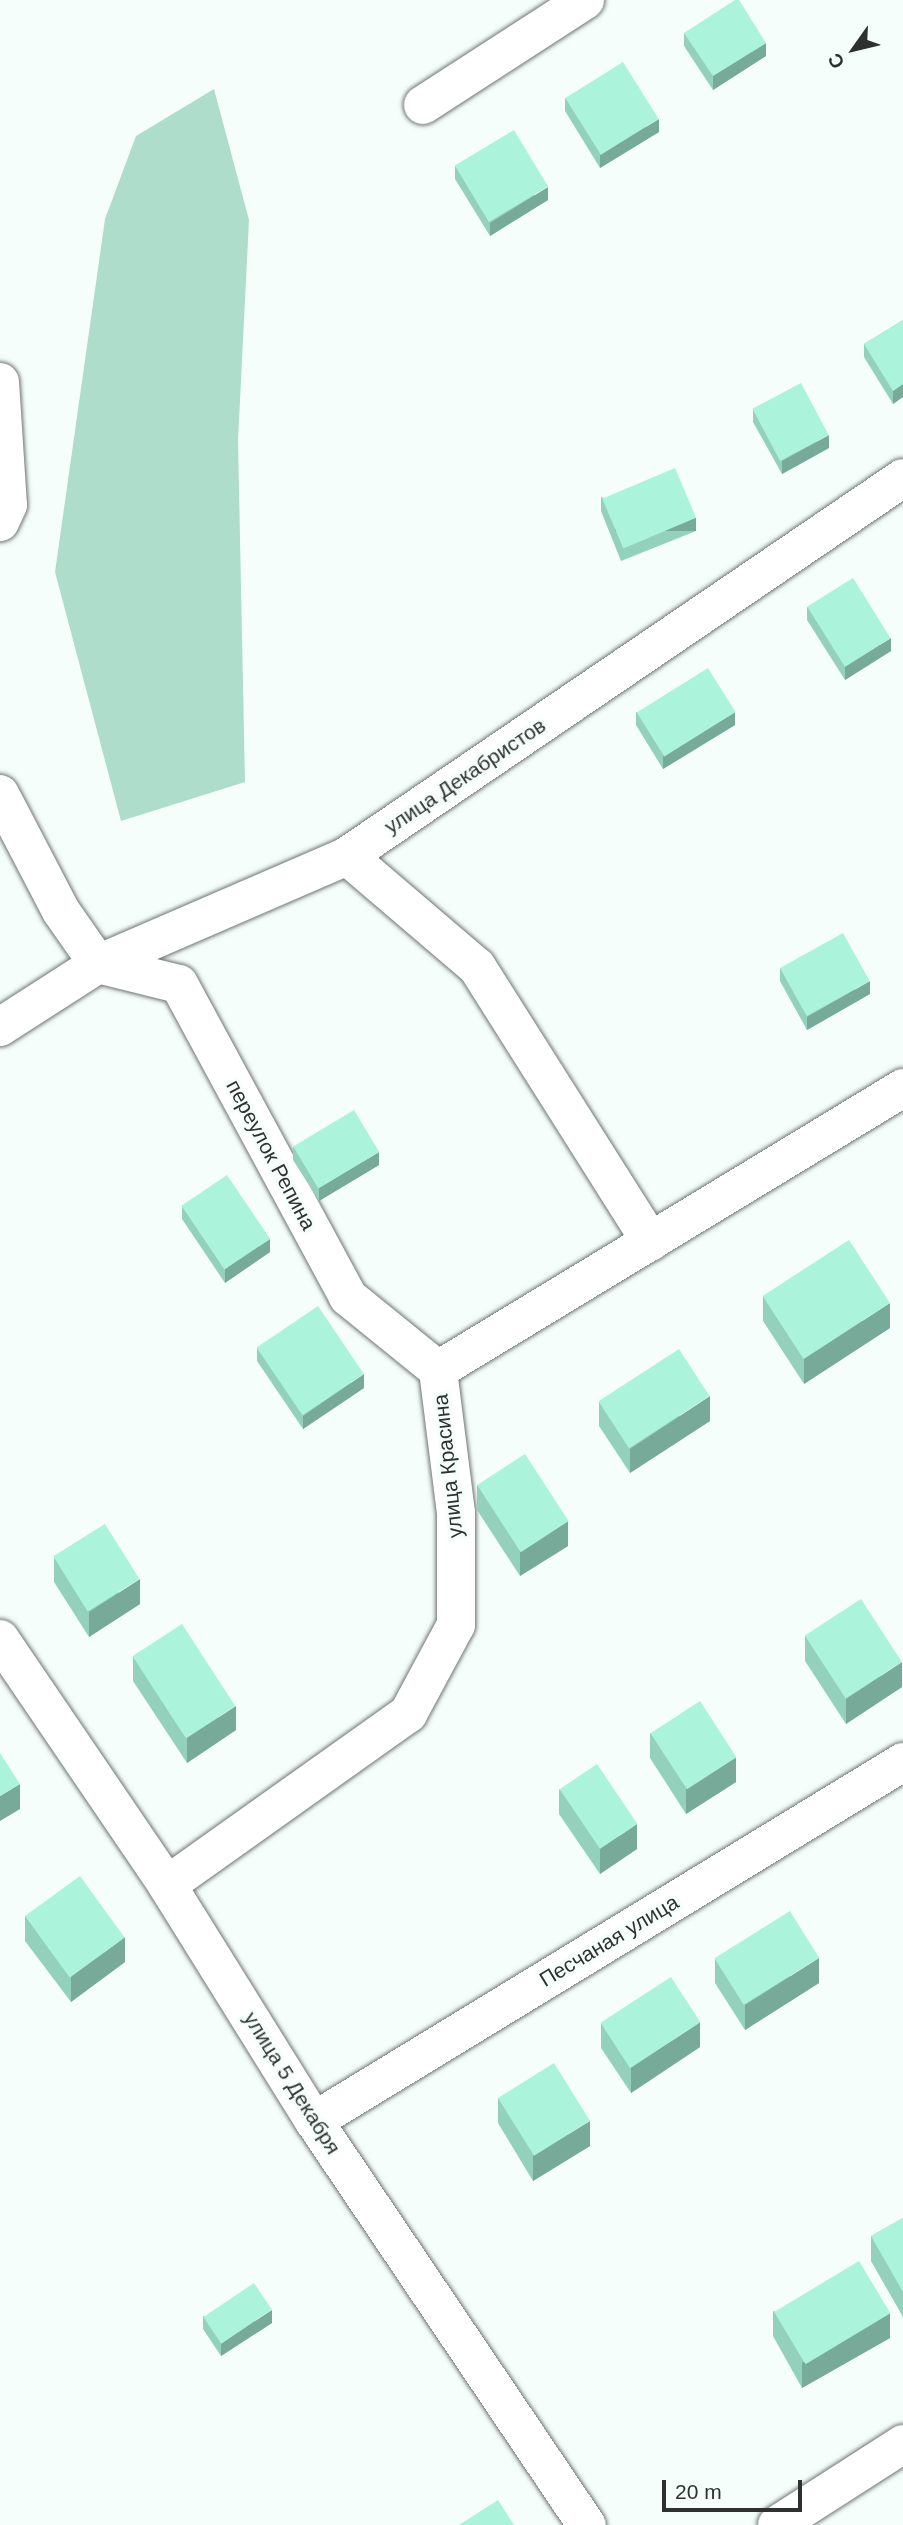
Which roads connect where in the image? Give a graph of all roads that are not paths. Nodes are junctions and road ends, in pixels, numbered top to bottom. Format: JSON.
{"nodes":[{"id":1,"x":585,"y":0,"type":"edge"},
{"id":2,"x":423,"y":105,"type":"dead end"},
{"id":3,"x":0,"y":382,"type":"edge"},
{"id":4,"x":903,"y":478,"type":"edge"},
{"id":5,"x":0,"y":522,"type":"edge"},
{"id":6,"x":0,"y":794,"type":"edge"},
{"id":7,"x":347,"y":856,"type":"junction"},
{"id":8,"x":98,"y":964,"type":"junction"},
{"id":9,"x":0,"y":1027,"type":"edge"},
{"id":10,"x":903,"y":1088,"type":"edge"},
{"id":11,"x":651,"y":1242,"type":"junction"},
{"id":12,"x":438,"y":1370,"type":"junction"},
{"id":13,"x":0,"y":1639,"type":"edge"},
{"id":14,"x":903,"y":1762,"type":"edge"},
{"id":15,"x":167,"y":1885,"type":"junction"},
{"id":16,"x":314,"y":2120,"type":"junction"},
{"id":17,"x":903,"y":2444,"type":"edge"},
{"id":18,"x":587,"y":2525,"type":"edge"},
{"id":19,"x":777,"y":2525,"type":"edge"}],
"edges":[{"from":1,"to":2,"type":"street"},
{"from":3,"to":5,"type":"street"},
{"from":4,"to":7,"type":"street","name":"улица Декабристов"},
{"from":6,"to":8,"type":"street"},
{"from":7,"to":8,"type":"street","name":"улица Декабристов"},
{"from":7,"to":11,"type":"street"},
{"from":8,"to":9,"type":"street","name":"улица Декабристов"},
{"from":8,"to":12,"type":"street","name":"переулок Репина"},
{"from":10,"to":11,"type":"street","name":"улица Красина"},
{"from":11,"to":12,"type":"street","name":"улица Красина"},
{"from":12,"to":15,"type":"street","name":"улица Красина"},
{"from":13,"to":15,"type":"street","name":"улица 5 Декабря"},
{"from":14,"to":16,"type":"street","name":"Песчаная улица"},
{"from":15,"to":16,"type":"street","name":"улица 5 Декабря"},
{"from":16,"to":18,"type":"street","name":"улица 5 Декабря"},
{"from":17,"to":19,"type":"street"}]}
